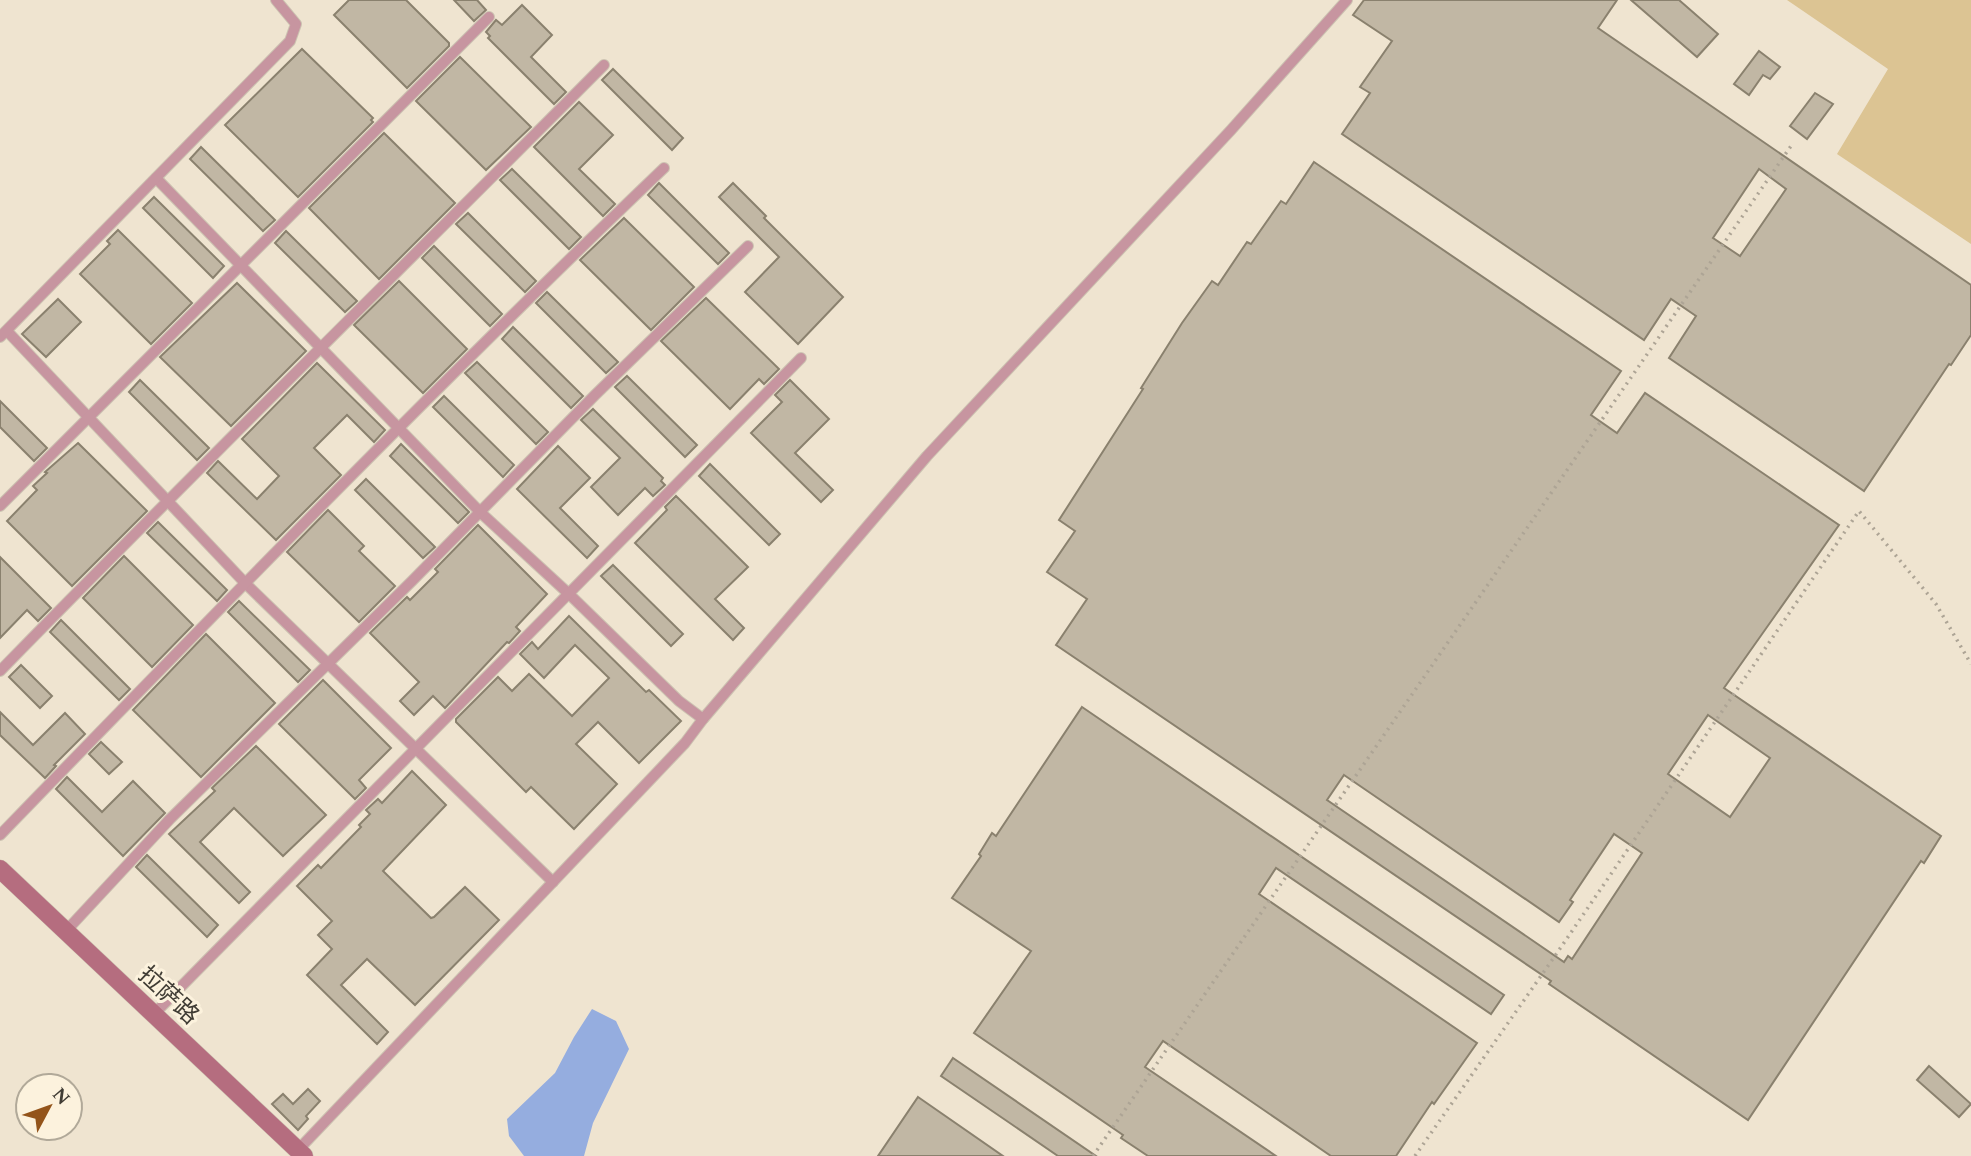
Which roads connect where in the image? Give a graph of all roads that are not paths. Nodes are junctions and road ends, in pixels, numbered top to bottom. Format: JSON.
{"nodes":[{"id":1,"x":276,"y":0,"type":"edge"},
{"id":2,"x":1348,"y":0,"type":"edge"},
{"id":3,"x":489,"y":17,"type":"dead end"},
{"id":4,"x":604,"y":65,"type":"dead end"},
{"id":5,"x":664,"y":168,"type":"dead end"},
{"id":6,"x":156,"y":178,"type":"junction"},
{"id":7,"x":748,"y":246,"type":"dead end"},
{"id":8,"x":241,"y":264,"type":"junction"},
{"id":9,"x":3,"y":334,"type":"edge"},
{"id":10,"x":321,"y":350,"type":"junction"},
{"id":11,"x":801,"y":358,"type":"dead end"},
{"id":12,"x":89,"y":415,"type":"junction"},
{"id":13,"x":400,"y":429,"type":"junction"},
{"id":14,"x":167,"y":501,"type":"junction"},
{"id":15,"x":0,"y":506,"type":"edge"},
{"id":16,"x":480,"y":512,"type":"junction"},
{"id":17,"x":246,"y":584,"type":"junction"},
{"id":18,"x":569,"y":594,"type":"junction"},
{"id":19,"x":328,"y":663,"type":"junction"},
{"id":20,"x":0,"y":671,"type":"edge"},
{"id":21,"x":703,"y":719,"type":"junction"},
{"id":22,"x":416,"y":749,"type":"junction"},
{"id":23,"x":0,"y":835,"type":"edge"},
{"id":24,"x":0,"y":869,"type":"edge"},
{"id":25,"x":553,"y":882,"type":"junction"},
{"id":26,"x":66,"y":931,"type":"junction"},
{"id":27,"x":154,"y":1014,"type":"junction"},
{"id":28,"x":301,"y":1153,"type":"edge"}],
"edges":[{"from":1,"to":6,"type":"lane"},
{"from":2,"to":21,"type":"lane"},
{"from":3,"to":8,"type":"lane"},
{"from":4,"to":10,"type":"lane"},
{"from":5,"to":13,"type":"lane"},
{"from":6,"to":8,"type":"lane"},
{"from":6,"to":9,"type":"lane"},
{"from":7,"to":16,"type":"lane"},
{"from":8,"to":10,"type":"lane"},
{"from":8,"to":12,"type":"lane"},
{"from":9,"to":12,"type":"lane"},
{"from":10,"to":13,"type":"lane"},
{"from":10,"to":14,"type":"lane"},
{"from":11,"to":18,"type":"lane"},
{"from":12,"to":14,"type":"lane"},
{"from":12,"to":15,"type":"lane"},
{"from":13,"to":16,"type":"lane"},
{"from":13,"to":17,"type":"lane"},
{"from":14,"to":17,"type":"lane"},
{"from":14,"to":20,"type":"lane"},
{"from":16,"to":18,"type":"lane"},
{"from":16,"to":19,"type":"lane"},
{"from":17,"to":19,"type":"lane"},
{"from":17,"to":23,"type":"lane"},
{"from":18,"to":21,"type":"lane"},
{"from":18,"to":22,"type":"lane"},
{"from":19,"to":22,"type":"lane"},
{"from":19,"to":26,"type":"lane"},
{"from":21,"to":25,"type":"lane"},
{"from":22,"to":25,"type":"lane"},
{"from":22,"to":27,"type":"lane"},
{"from":24,"to":26,"type":"street","name":"拉萨路"},
{"from":25,"to":28,"type":"lane"},
{"from":26,"to":27,"type":"street","name":"拉萨路"},
{"from":27,"to":28,"type":"street","name":"拉萨路"}]}
